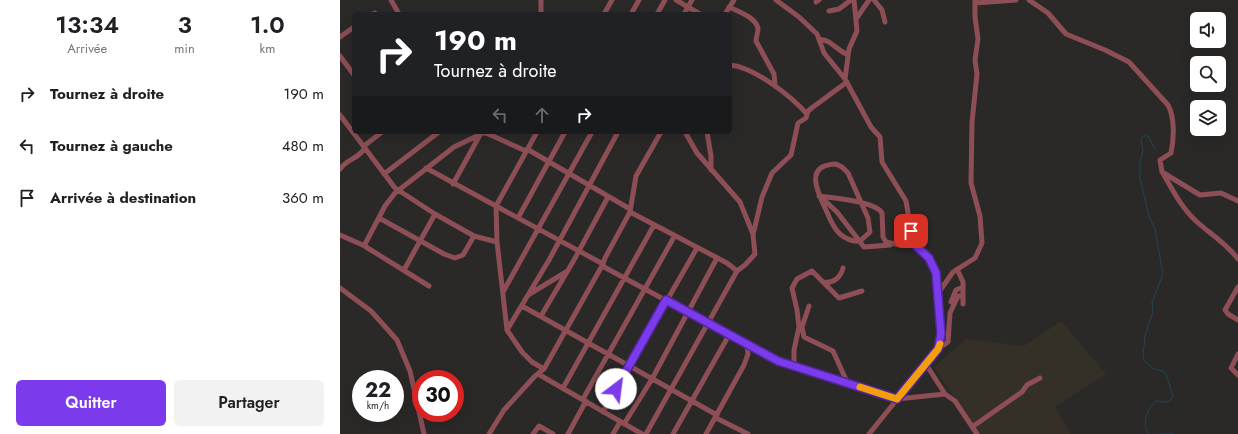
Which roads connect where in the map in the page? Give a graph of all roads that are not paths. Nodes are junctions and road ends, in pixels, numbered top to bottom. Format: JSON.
{"nodes":[{"id":1,"x":391,"y":0,"type":"edge"},
{"id":2,"x":541,"y":0,"type":"edge"},
{"id":3,"x":612,"y":0,"type":"edge"},
{"id":4,"x":639,"y":0,"type":"edge"},
{"id":5,"x":664,"y":0,"type":"edge"},
{"id":6,"x":676,"y":0,"type":"edge"},
{"id":7,"x":692,"y":0,"type":"edge"},
{"id":8,"x":734,"y":0,"type":"edge"},
{"id":9,"x":776,"y":0,"type":"edge"},
{"id":10,"x":851,"y":0,"type":"edge"},
{"id":11,"x":854,"y":0,"type":"edge"},
{"id":12,"x":869,"y":0,"type":"edge"},
{"id":13,"x":874,"y":0,"type":"edge"},
{"id":14,"x":1016,"y":0,"type":"edge"},
{"id":15,"x":1029,"y":0,"type":"edge"},
{"id":16,"x":975,"y":1,"type":"edge"},
{"id":17,"x":688,"y":7,"type":"junction"},
{"id":18,"x":729,"y":7,"type":"junction"},
{"id":19,"x":829,"y":11,"type":"dead end"},
{"id":20,"x":398,"y":12,"type":"edge"},
{"id":21,"x":541,"y":12,"type":"edge"},
{"id":22,"x":605,"y":12,"type":"edge"},
{"id":23,"x":632,"y":12,"type":"edge"},
{"id":24,"x":658,"y":12,"type":"edge"},
{"id":25,"x":685,"y":12,"type":"edge"},
{"id":26,"x":697,"y":12,"type":"edge"},
{"id":27,"x":726,"y":12,"type":"edge"},
{"id":28,"x":856,"y":20,"type":"junction"},
{"id":29,"x":885,"y":22,"type":"dead end"},
{"id":30,"x":352,"y":28,"type":"edge"},
{"id":31,"x":340,"y":37,"type":"edge"},
{"id":32,"x":820,"y":40,"type":"junction"},
{"id":33,"x":848,"y":55,"type":"junction"},
{"id":34,"x":340,"y":56,"type":"edge"},
{"id":35,"x":732,"y":66,"type":"edge"},
{"id":36,"x":352,"y":72,"type":"edge"},
{"id":37,"x":846,"y":81,"type":"junction"},
{"id":38,"x":775,"y":85,"type":"junction"},
{"id":39,"x":807,"y":114,"type":"junction"},
{"id":40,"x":340,"y":115,"type":"edge"},
{"id":41,"x":352,"y":130,"type":"edge"},
{"id":42,"x":355,"y":134,"type":"edge"},
{"id":43,"x":380,"y":134,"type":"edge"},
{"id":44,"x":436,"y":134,"type":"edge"},
{"id":45,"x":482,"y":134,"type":"edge"},
{"id":46,"x":488,"y":134,"type":"edge"},
{"id":47,"x":536,"y":134,"type":"edge"},
{"id":48,"x":563,"y":134,"type":"edge"},
{"id":49,"x":591,"y":134,"type":"edge"},
{"id":50,"x":617,"y":134,"type":"edge"},
{"id":51,"x":660,"y":134,"type":"edge"},
{"id":52,"x":685,"y":134,"type":"edge"},
{"id":53,"x":706,"y":134,"type":"edge"},
{"id":54,"x":479,"y":135,"type":"junction"},
{"id":55,"x":365,"y":147,"type":"junction"},
{"id":56,"x":526,"y":150,"type":"junction"},
{"id":57,"x":547,"y":162,"type":"junction"},
{"id":58,"x":426,"y":168,"type":"junction"},
{"id":59,"x":340,"y":169,"type":"edge"},
{"id":60,"x":711,"y":170,"type":"junction"},
{"id":61,"x":1162,"y":172,"type":"junction"},
{"id":62,"x":568,"y":173,"type":"junction"},
{"id":63,"x":384,"y":174,"type":"junction"},
{"id":64,"x":453,"y":184,"type":"junction"},
{"id":65,"x":588,"y":185,"type":"junction"},
{"id":66,"x":399,"y":190,"type":"junction"},
{"id":67,"x":819,"y":196,"type":"junction"},
{"id":68,"x":608,"y":197,"type":"junction"},
{"id":69,"x":1238,"y":201,"type":"edge"},
{"id":70,"x":861,"y":203,"type":"junction"},
{"id":71,"x":496,"y":206,"type":"junction"},
{"id":72,"x":630,"y":210,"type":"junction"},
{"id":73,"x":435,"y":214,"type":"junction"},
{"id":74,"x":379,"y":218,"type":"junction"},
{"id":75,"x":518,"y":218,"type":"junction"},
{"id":76,"x":654,"y":225,"type":"junction"},
{"id":77,"x":538,"y":229,"type":"junction"},
{"id":78,"x":340,"y":235,"type":"edge"},
{"id":79,"x":753,"y":235,"type":"junction"},
{"id":80,"x":474,"y":236,"type":"junction"},
{"id":81,"x":674,"y":237,"type":"junction"},
{"id":82,"x":560,"y":241,"type":"junction"},
{"id":83,"x":860,"y":241,"type":"junction"},
{"id":84,"x":420,"y":242,"type":"junction"},
{"id":85,"x":497,"y":242,"type":"junction"},
{"id":86,"x":913,"y":243,"type":"junction"},
{"id":87,"x":895,"y":244,"type":"junction"},
{"id":88,"x":365,"y":246,"type":"junction"},
{"id":89,"x":697,"y":248,"type":"junction"},
{"id":90,"x":579,"y":251,"type":"junction"},
{"id":91,"x":717,"y":258,"type":"junction"},
{"id":92,"x":1238,"y":258,"type":"edge"},
{"id":93,"x":603,"y":264,"type":"junction"},
{"id":94,"x":843,"y":268,"type":"dead end"},
{"id":95,"x":957,"y":269,"type":"junction"},
{"id":96,"x":404,"y":270,"type":"junction"},
{"id":97,"x":568,"y":271,"type":"junction"},
{"id":98,"x":737,"y":271,"type":"junction"},
{"id":99,"x":624,"y":277,"type":"junction"},
{"id":100,"x":823,"y":282,"type":"junction"},
{"id":101,"x":429,"y":286,"type":"dead end"},
{"id":102,"x":1238,"y":287,"type":"edge"},
{"id":103,"x":340,"y":288,"type":"edge"},
{"id":104,"x":963,"y":288,"type":"junction"},
{"id":105,"x":644,"y":289,"type":"junction"},
{"id":106,"x":862,"y":291,"type":"dead end"},
{"id":107,"x":503,"y":292,"type":"junction"},
{"id":108,"x":939,"y":292,"type":"junction"},
{"id":109,"x":528,"y":295,"type":"junction"},
{"id":110,"x":963,"y":296,"type":"junction"},
{"id":111,"x":666,"y":300,"type":"junction"},
{"id":112,"x":963,"y":304,"type":"dead end"},
{"id":113,"x":522,"y":306,"type":"junction"},
{"id":114,"x":809,"y":306,"type":"dead end"},
{"id":115,"x":951,"y":309,"type":"junction"},
{"id":116,"x":688,"y":312,"type":"junction"},
{"id":117,"x":541,"y":316,"type":"junction"},
{"id":118,"x":1238,"y":320,"type":"edge"},
{"id":119,"x":708,"y":324,"type":"junction"},
{"id":120,"x":508,"y":330,"type":"junction"},
{"id":121,"x":565,"y":331,"type":"junction"},
{"id":122,"x":729,"y":334,"type":"junction"},
{"id":123,"x":587,"y":343,"type":"junction"},
{"id":124,"x":747,"y":344,"type":"junction"},
{"id":125,"x":938,"y":349,"type":"junction"},
{"id":126,"x":607,"y":354,"type":"junction"},
{"id":127,"x":1238,"y":354,"type":"edge"},
{"id":128,"x":629,"y":366,"type":"junction"},
{"id":129,"x":794,"y":366,"type":"junction"},
{"id":130,"x":924,"y":366,"type":"junction"},
{"id":131,"x":544,"y":369,"type":"junction"},
{"id":132,"x":538,"y":374,"type":"junction"},
{"id":133,"x":1238,"y":375,"type":"edge"},
{"id":134,"x":652,"y":378,"type":"junction"},
{"id":135,"x":1040,"y":378,"type":"dead end"},
{"id":136,"x":847,"y":382,"type":"junction"},
{"id":137,"x":562,"y":388,"type":"junction"},
{"id":138,"x":672,"y":390,"type":"junction"},
{"id":139,"x":945,"y":394,"type":"junction"},
{"id":140,"x":897,"y":399,"type":"junction"},
{"id":141,"x":585,"y":400,"type":"junction"},
{"id":142,"x":692,"y":401,"type":"junction"},
{"id":143,"x":603,"y":412,"type":"junction"},
{"id":144,"x":716,"y":417,"type":"junction"},
{"id":145,"x":622,"y":423,"type":"junction"},
{"id":146,"x":972,"y":427,"type":"junction"},
{"id":147,"x":424,"y":434,"type":"edge"},
{"id":148,"x":489,"y":434,"type":"edge"},
{"id":149,"x":533,"y":434,"type":"edge"},
{"id":150,"x":553,"y":434,"type":"edge"},
{"id":151,"x":568,"y":434,"type":"edge"},
{"id":152,"x":613,"y":434,"type":"edge"},
{"id":153,"x":642,"y":434,"type":"edge"},
{"id":154,"x":646,"y":434,"type":"edge"},
{"id":155,"x":673,"y":434,"type":"edge"},
{"id":156,"x":706,"y":434,"type":"edge"},
{"id":157,"x":748,"y":434,"type":"edge"},
{"id":158,"x":869,"y":434,"type":"edge"},
{"id":159,"x":973,"y":434,"type":"edge"},
{"id":160,"x":977,"y":434,"type":"edge"}],
"edges":[{"from":1,"to":20,"type":"street"},
{"from":2,"to":21,"type":"street"},
{"from":3,"to":22,"type":"street"},
{"from":4,"to":23,"type":"street"},
{"from":5,"to":24,"type":"street"},
{"from":6,"to":17,"type":"street"},
{"from":7,"to":17,"type":"street"},
{"from":8,"to":18,"type":"street"},
{"from":9,"to":32,"type":"street"},
{"from":10,"to":19,"type":"street"},
{"from":11,"to":28,"type":"street"},
{"from":12,"to":28,"type":"street"},
{"from":13,"to":29,"type":"street"},
{"from":14,"to":16,"type":"street"},
{"from":15,"to":61,"type":"street"},
{"from":16,"to":95,"type":"street"},
{"from":17,"to":25,"type":"street"},
{"from":17,"to":26,"type":"street"},
{"from":18,"to":27,"type":"street"},
{"from":18,"to":38,"type":"street"},
{"from":28,"to":33,"type":"street"},
{"from":30,"to":31,"type":"street"},
{"from":32,"to":33,"type":"street"},
{"from":32,"to":37,"type":"street"},
{"from":33,"to":37,"type":"street"},
{"from":34,"to":36,"type":"street"},
{"from":35,"to":38,"type":"street"},
{"from":37,"to":39,"type":"street"},
{"from":37,"to":86,"type":"street"},
{"from":38,"to":39,"type":"street"},
{"from":39,"to":79,"type":"street"},
{"from":40,"to":41,"type":"street"},
{"from":42,"to":55,"type":"street"},
{"from":43,"to":55,"type":"street"},
{"from":44,"to":63,"type":"street"},
{"from":45,"to":54,"type":"street"},
{"from":46,"to":56,"type":"street"},
{"from":47,"to":56,"type":"street"},
{"from":48,"to":57,"type":"street"},
{"from":49,"to":62,"type":"street"},
{"from":50,"to":65,"type":"street"},
{"from":51,"to":72,"type":"street"},
{"from":52,"to":60,"type":"street"},
{"from":53,"to":60,"type":"street"},
{"from":54,"to":58,"type":"street"},
{"from":54,"to":64,"type":"street"},
{"from":55,"to":59,"type":"street"},
{"from":55,"to":63,"type":"street"},
{"from":56,"to":57,"type":"street"},
{"from":56,"to":71,"type":"street"},
{"from":57,"to":62,"type":"street"},
{"from":57,"to":75,"type":"street"},
{"from":58,"to":64,"type":"street"},
{"from":58,"to":66,"type":"street"},
{"from":60,"to":79,"type":"street"},
{"from":61,"to":69,"type":"street"},
{"from":61,"to":92,"type":"street"},
{"from":62,"to":65,"type":"street"},
{"from":62,"to":77,"type":"street"},
{"from":63,"to":66,"type":"street"},
{"from":64,"to":71,"type":"street"},
{"from":65,"to":68,"type":"street"},
{"from":65,"to":82,"type":"street"},
{"from":66,"to":73,"type":"street"},
{"from":66,"to":74,"type":"street"},
{"from":67,"to":70,"type":"street"},
{"from":67,"to":70,"type":"street"},
{"from":67,"to":83,"type":"street"},
{"from":67,"to":83,"type":"street"},
{"from":68,"to":72,"type":"street"},
{"from":68,"to":90,"type":"street"},
{"from":70,"to":83,"type":"street"},
{"from":70,"to":87,"type":"street"},
{"from":71,"to":75,"type":"street"},
{"from":71,"to":85,"type":"street"},
{"from":72,"to":76,"type":"street"},
{"from":72,"to":93,"type":"street"},
{"from":73,"to":80,"type":"street"},
{"from":73,"to":84,"type":"street"},
{"from":74,"to":84,"type":"street"},
{"from":74,"to":88,"type":"street"},
{"from":75,"to":77,"type":"street"},
{"from":76,"to":81,"type":"street"},
{"from":76,"to":99,"type":"street"},
{"from":77,"to":82,"type":"street"},
{"from":77,"to":107,"type":"street"},
{"from":78,"to":88,"type":"street"},
{"from":79,"to":98,"type":"street"},
{"from":80,"to":84,"type":"street"},
{"from":80,"to":85,"type":"street"},
{"from":81,"to":89,"type":"street"},
{"from":81,"to":105,"type":"street"},
{"from":82,"to":90,"type":"street"},
{"from":82,"to":109,"type":"street"},
{"from":83,"to":87,"type":"street"},
{"from":84,"to":96,"type":"street"},
{"from":85,"to":107,"type":"street"},
{"from":86,"to":87,"type":"street"},
{"from":86,"to":108,"type":"street"},
{"from":88,"to":96,"type":"street"},
{"from":89,"to":91,"type":"street"},
{"from":89,"to":111,"type":"street"},
{"from":90,"to":93,"type":"street"},
{"from":90,"to":97,"type":"street"},
{"from":91,"to":98,"type":"street"},
{"from":91,"to":116,"type":"street"},
{"from":93,"to":99,"type":"street"},
{"from":93,"to":121,"type":"street"},
{"from":94,"to":100,"type":"street"},
{"from":95,"to":104,"type":"street"},
{"from":95,"to":108,"type":"street"},
{"from":96,"to":101,"type":"street"},
{"from":97,"to":109,"type":"street"},
{"from":97,"to":117,"type":"street"},
{"from":98,"to":119,"type":"street"},
{"from":99,"to":105,"type":"street"},
{"from":99,"to":123,"type":"street"},
{"from":100,"to":106,"type":"street"},
{"from":100,"to":129,"type":"street"},
{"from":102,"to":118,"type":"street"},
{"from":103,"to":147,"type":"street"},
{"from":104,"to":110,"type":"street"},
{"from":104,"to":115,"type":"street"},
{"from":105,"to":111,"type":"street"},
{"from":105,"to":126,"type":"street"},
{"from":107,"to":120,"type":"street"},
{"from":108,"to":125,"type":"street"},
{"from":109,"to":113,"type":"street"},
{"from":110,"to":112,"type":"street"},
{"from":110,"to":115,"type":"street"},
{"from":111,"to":116,"type":"street"},
{"from":111,"to":128,"type":"street"},
{"from":113,"to":117,"type":"street"},
{"from":113,"to":120,"type":"street"},
{"from":114,"to":136,"type":"street"},
{"from":115,"to":125,"type":"street"},
{"from":116,"to":119,"type":"street"},
{"from":116,"to":134,"type":"street"},
{"from":117,"to":121,"type":"street"},
{"from":119,"to":122,"type":"street"},
{"from":119,"to":138,"type":"street"},
{"from":120,"to":131,"type":"street"},
{"from":121,"to":123,"type":"street"},
{"from":121,"to":131,"type":"street"},
{"from":122,"to":124,"type":"street"},
{"from":122,"to":142,"type":"street"},
{"from":123,"to":126,"type":"street"},
{"from":123,"to":137,"type":"street"},
{"from":124,"to":129,"type":"street"},
{"from":124,"to":144,"type":"street"},
{"from":125,"to":130,"type":"street"},
{"from":126,"to":128,"type":"street"},
{"from":126,"to":141,"type":"street"},
{"from":127,"to":133,"type":"street"},
{"from":128,"to":134,"type":"street"},
{"from":128,"to":143,"type":"street"},
{"from":129,"to":136,"type":"street"},
{"from":130,"to":139,"type":"street"},
{"from":130,"to":140,"type":"street"},
{"from":131,"to":132,"type":"street"},
{"from":132,"to":137,"type":"street"},
{"from":132,"to":148,"type":"street"},
{"from":134,"to":138,"type":"street"},
{"from":134,"to":145,"type":"street"},
{"from":135,"to":146,"type":"street"},
{"from":136,"to":140,"type":"street"},
{"from":137,"to":141,"type":"street"},
{"from":138,"to":142,"type":"street"},
{"from":138,"to":154,"type":"street"},
{"from":139,"to":140,"type":"street"},
{"from":139,"to":146,"type":"street"},
{"from":140,"to":158,"type":"street"},
{"from":141,"to":143,"type":"street"},
{"from":141,"to":151,"type":"street"},
{"from":142,"to":144,"type":"street"},
{"from":142,"to":155,"type":"street"},
{"from":143,"to":145,"type":"street"},
{"from":144,"to":156,"type":"street"},
{"from":144,"to":157,"type":"street"},
{"from":145,"to":152,"type":"street"},
{"from":145,"to":153,"type":"street"},
{"from":146,"to":160,"type":"street"},
{"from":149,"to":150,"type":"street"},
{"from":159,"to":160,"type":"street"}]}
